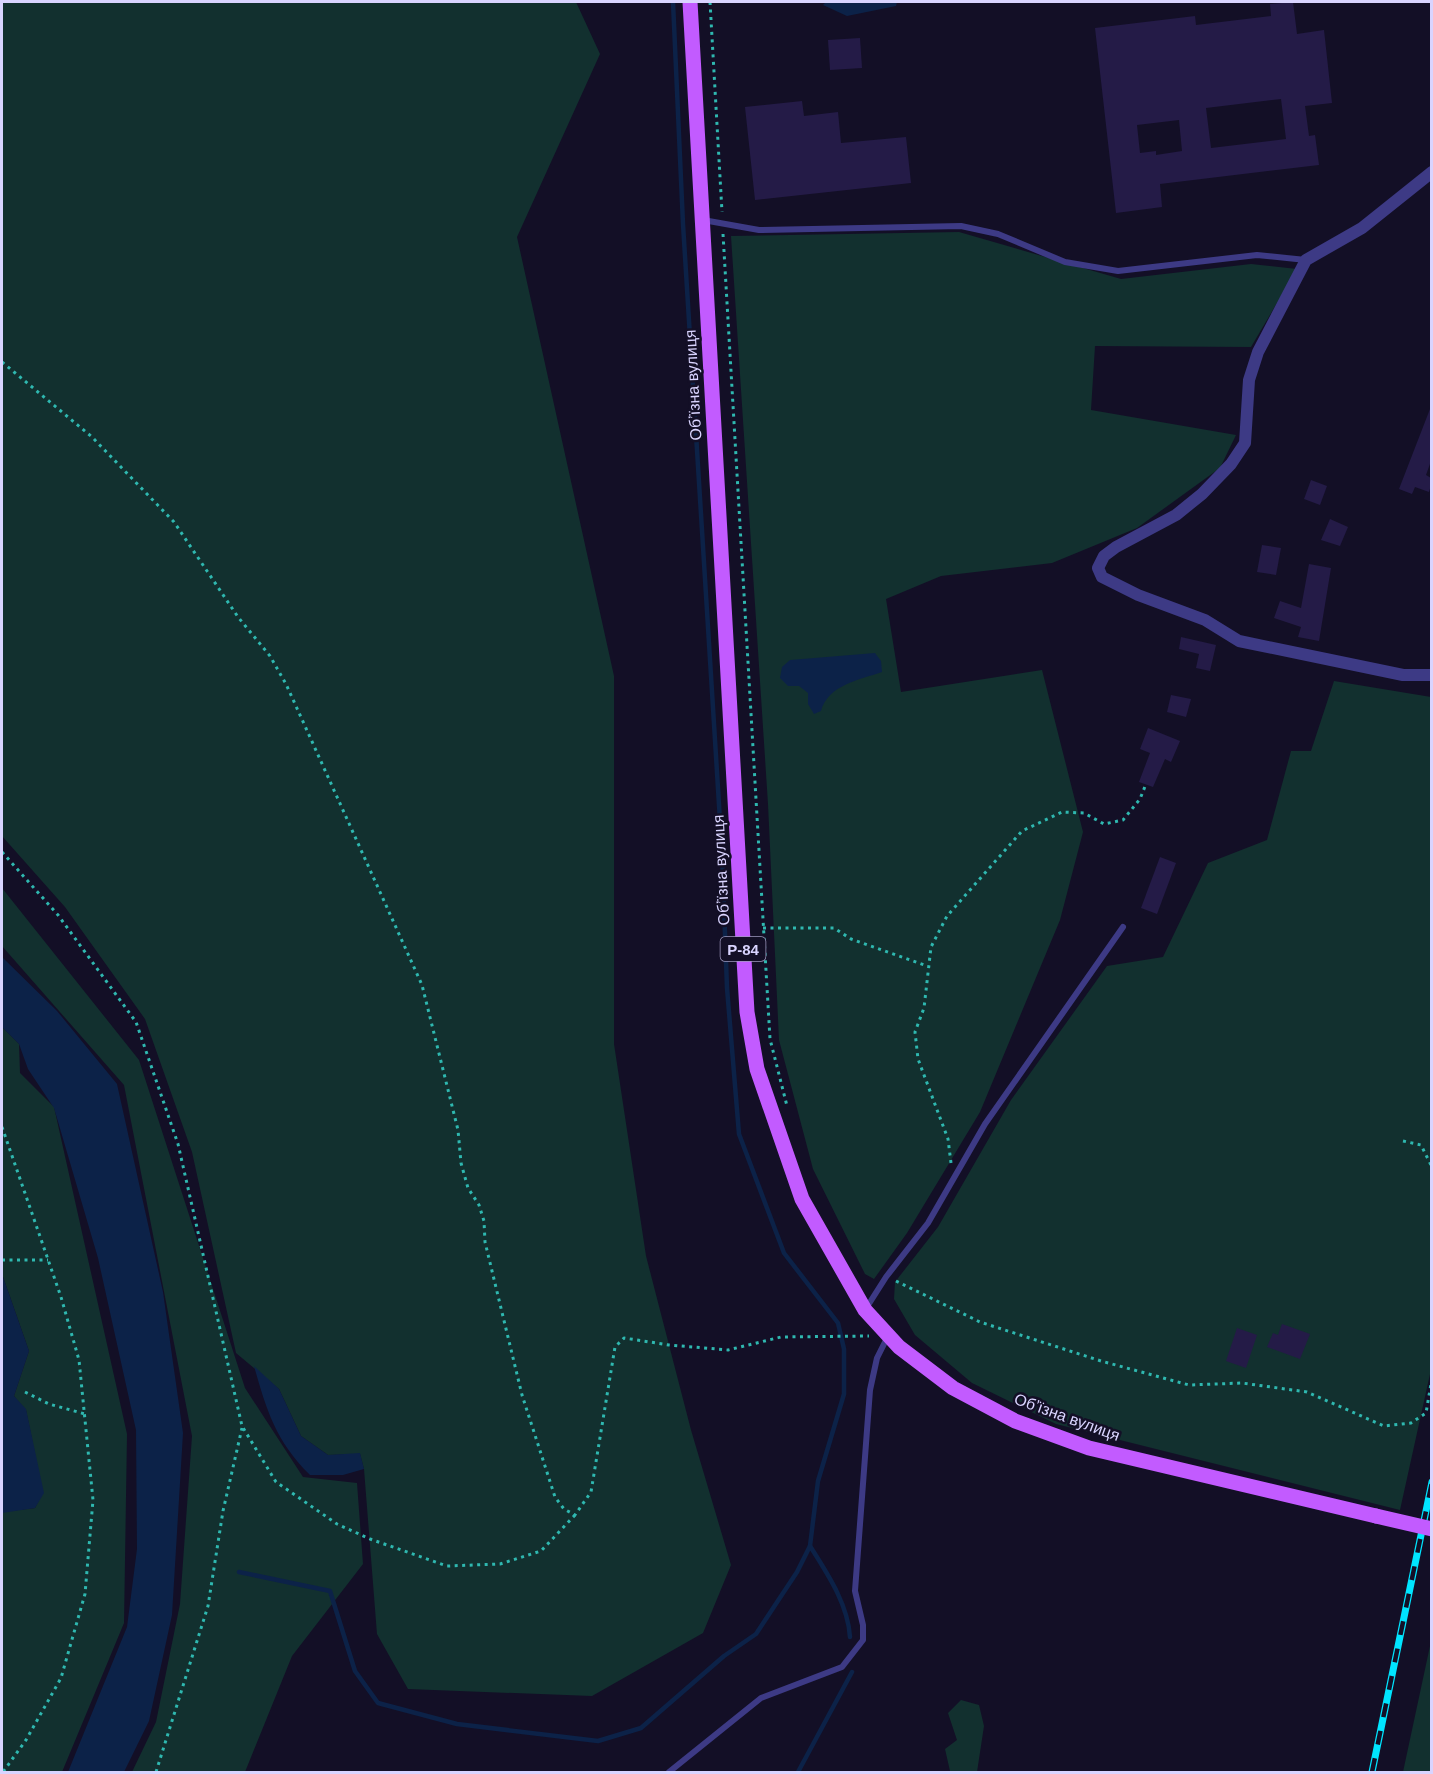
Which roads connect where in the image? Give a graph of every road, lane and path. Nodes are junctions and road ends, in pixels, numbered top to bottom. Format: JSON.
{"nodes":[{"id":1,"x":690,"y":2,"type":"edge"},
{"id":2,"x":710,"y":2,"type":"edge"},
{"id":3,"x":1431,"y":172,"type":"edge"},
{"id":4,"x":702,"y":220,"type":"junction"},
{"id":5,"x":722,"y":223,"type":"junction"},
{"id":6,"x":1306,"y":260,"type":"junction"},
{"id":7,"x":2,"y":362,"type":"edge"},
{"id":8,"x":1431,"y":675,"type":"edge"},
{"id":9,"x":1146,"y":784,"type":"dead end"},
{"id":10,"x":2,"y":852,"type":"edge"},
{"id":11,"x":1123,"y":927,"type":"dead end"},
{"id":12,"x":763,"y":928,"type":"junction"},
{"id":13,"x":927,"y":966,"type":"junction"},
{"id":14,"x":790,"y":1115,"type":"dead end"},
{"id":15,"x":2,"y":1127,"type":"edge"},
{"id":16,"x":1403,"y":1141,"type":"dead end"},
{"id":17,"x":1431,"y":1167,"type":"edge"},
{"id":18,"x":953,"y":1180,"type":"junction"},
{"id":19,"x":2,"y":1260,"type":"edge"},
{"id":20,"x":48,"y":1260,"type":"junction"},
{"id":21,"x":886,"y":1277,"type":"junction"},
{"id":22,"x":865,"y":1310,"type":"junction"},
{"id":23,"x":888,"y":1336,"type":"junction"},
{"id":24,"x":848,"y":1337,"type":"dead end"},
{"id":25,"x":1431,"y":1378,"type":"edge"},
{"id":26,"x":25,"y":1392,"type":"dead end"},
{"id":27,"x":85,"y":1414,"type":"junction"},
{"id":28,"x":242,"y":1426,"type":"junction"},
{"id":29,"x":575,"y":1515,"type":"junction"},
{"id":30,"x":1431,"y":1529,"type":"edge"},
{"id":31,"x":3,"y":1773,"type":"edge"},
{"id":32,"x":156,"y":1773,"type":"edge"},
{"id":33,"x":669,"y":1773,"type":"edge"}],
"edges":[{"from":1,"to":4,"type":"main road","name":"Обʼїзна вулиця","number":"Р-84"},
{"from":2,"to":5,"type":"path"},
{"from":3,"to":6,"type":"street"},
{"from":4,"to":5,"type":"lane"},
{"from":4,"to":22,"type":"main road","name":"Обʼїзна вулиця","number":"Р-84"},
{"from":5,"to":6,"type":"lane"},
{"from":5,"to":12,"type":"path"},
{"from":6,"to":8,"type":"street"},
{"from":7,"to":29,"type":"path"},
{"from":9,"to":13,"type":"path"},
{"from":10,"to":28,"type":"path"},
{"from":11,"to":18,"type":"lane"},
{"from":12,"to":13,"type":"path"},
{"from":12,"to":14,"type":"path"},
{"from":13,"to":18,"type":"path"},
{"from":15,"to":20,"type":"path"},
{"from":16,"to":17,"type":"path"},
{"from":18,"to":21,"type":"lane"},
{"from":19,"to":20,"type":"path"},
{"from":20,"to":27,"type":"path"},
{"from":21,"to":22,"type":"lane"},
{"from":21,"to":25,"type":"path"},
{"from":22,"to":23,"type":"main road","name":"Обʼїзна вулиця","number":"Р-84"},
{"from":23,"to":30,"type":"main road","name":"Обʼїзна вулиця","number":"Р-84","bridge":true},
{"from":23,"to":33,"type":"lane"},
{"from":24,"to":29,"type":"path"},
{"from":26,"to":27,"type":"path"},
{"from":27,"to":31,"type":"path"},
{"from":28,"to":29,"type":"path"},
{"from":28,"to":32,"type":"path"}]}
